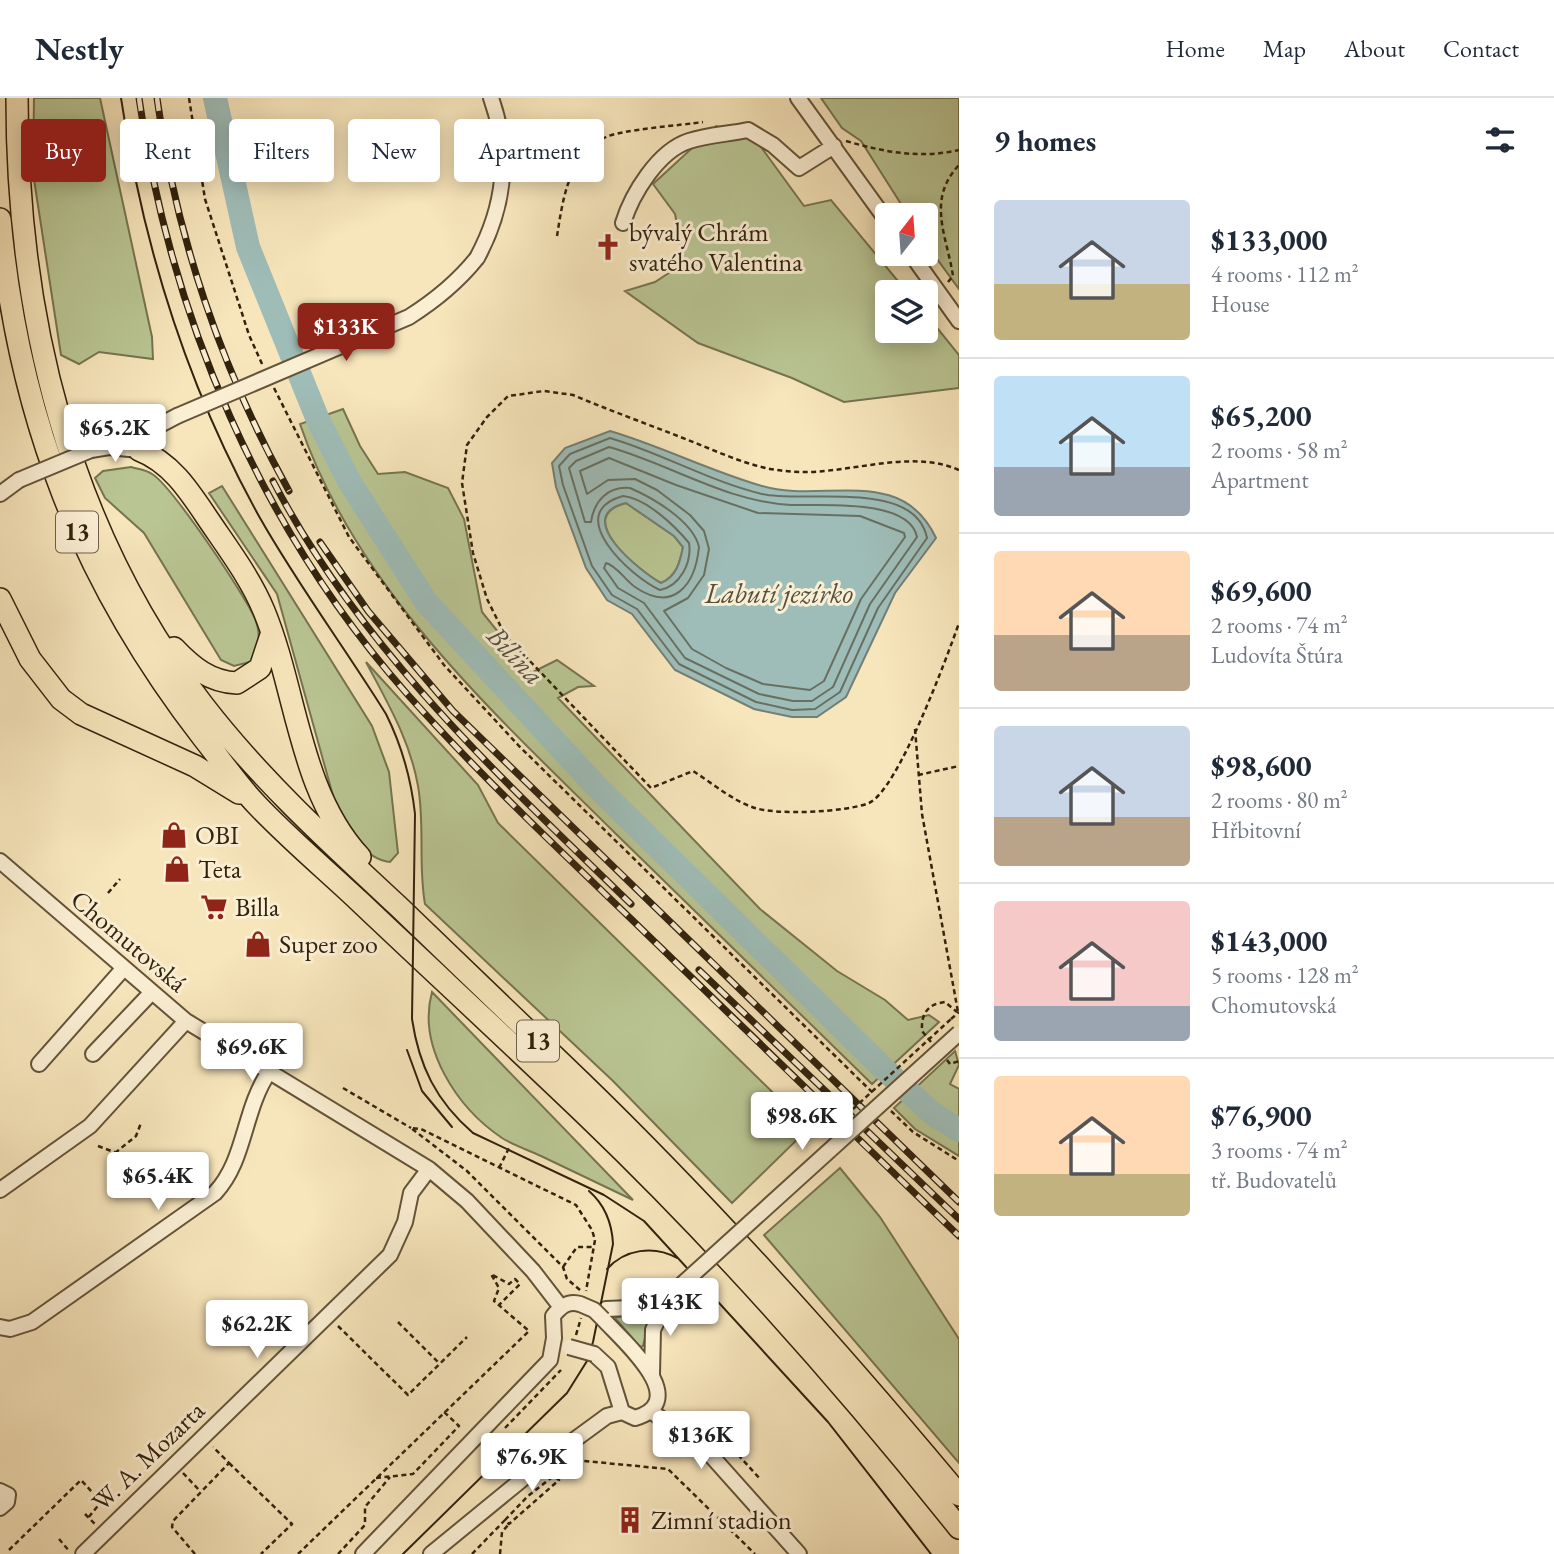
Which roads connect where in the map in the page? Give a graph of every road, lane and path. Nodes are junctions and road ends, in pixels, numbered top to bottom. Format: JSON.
{"nodes":[{"id":1,"x":17,"y":98,"type":"edge"},
{"id":2,"x":189,"y":98,"type":"edge"},
{"id":3,"x":491,"y":98,"type":"edge"},
{"id":4,"x":798,"y":98,"type":"edge"},
{"id":5,"x":606,"y":137,"type":"dead end"},
{"id":6,"x":834,"y":146,"type":"junction"},
{"id":7,"x":959,"y":150,"type":"edge"},
{"id":8,"x":959,"y":164,"type":"edge"},
{"id":9,"x":875,"y":204,"type":"edge"},
{"id":10,"x":0,"y":219,"type":"edge"},
{"id":11,"x":623,"y":223,"type":"dead end"},
{"id":12,"x":557,"y":236,"type":"dead end"},
{"id":13,"x":920,"y":266,"type":"edge"},
{"id":14,"x":944,"y":287,"type":"dead end"},
{"id":15,"x":959,"y":321,"type":"edge"},
{"id":16,"x":266,"y":372,"type":"dead end"},
{"id":17,"x":272,"y":384,"type":"dead end"},
{"id":18,"x":139,"y":450,"type":"junction"},
{"id":19,"x":959,"y":470,"type":"edge"},
{"id":20,"x":19,"y":480,"type":"junction"},
{"id":21,"x":0,"y":485,"type":"edge"},
{"id":22,"x":0,"y":494,"type":"edge"},
{"id":23,"x":124,"y":584,"type":"junction"},
{"id":24,"x":0,"y":599,"type":"edge"},
{"id":25,"x":959,"y":624,"type":"edge"},
{"id":26,"x":271,"y":635,"type":"junction"},
{"id":27,"x":915,"y":728,"type":"junction"},
{"id":28,"x":959,"y":766,"type":"edge"},
{"id":29,"x":918,"y":775,"type":"junction"},
{"id":30,"x":254,"y":802,"type":"junction"},
{"id":31,"x":0,"y":861,"type":"edge"},
{"id":32,"x":120,"y":879,"type":"dead end"},
{"id":33,"x":108,"y":893,"type":"dead end"},
{"id":34,"x":98,"y":904,"type":"dead end"},
{"id":35,"x":84,"y":920,"type":"dead end"},
{"id":36,"x":459,"y":964,"type":"junction"},
{"id":37,"x":123,"y":969,"type":"junction"},
{"id":38,"x":151,"y":993,"type":"junction"},
{"id":39,"x":958,"y":1012,"type":"edge"},
{"id":40,"x":951,"y":1019,"type":"dead end"},
{"id":41,"x":186,"y":1021,"type":"junction"},
{"id":42,"x":959,"y":1033,"type":"edge"},
{"id":43,"x":936,"y":1048,"type":"dead end"},
{"id":44,"x":93,"y":1054,"type":"dead end"},
{"id":45,"x":943,"y":1056,"type":"dead end"},
{"id":46,"x":959,"y":1061,"type":"edge"},
{"id":47,"x":39,"y":1063,"type":"dead end"},
{"id":48,"x":269,"y":1072,"type":"junction"},
{"id":49,"x":343,"y":1088,"type":"dead end"},
{"id":50,"x":141,"y":1123,"type":"dead end"},
{"id":51,"x":411,"y":1128,"type":"junction"},
{"id":52,"x":98,"y":1146,"type":"dead end"},
{"id":53,"x":510,"y":1146,"type":"dead end"},
{"id":54,"x":115,"y":1153,"type":"junction"},
{"id":55,"x":959,"y":1161,"type":"edge"},
{"id":56,"x":499,"y":1168,"type":"junction"},
{"id":57,"x":429,"y":1169,"type":"junction"},
{"id":58,"x":167,"y":1172,"type":"dead end"},
{"id":59,"x":0,"y":1190,"type":"edge"},
{"id":60,"x":563,"y":1267,"type":"junction"},
{"id":61,"x":668,"y":1297,"type":"junction"},
{"id":62,"x":581,"y":1298,"type":"junction"},
{"id":63,"x":499,"y":1305,"type":"junction"},
{"id":64,"x":560,"y":1306,"type":"junction"},
{"id":65,"x":601,"y":1313,"type":"junction"},
{"id":66,"x":398,"y":1322,"type":"dead end"},
{"id":67,"x":0,"y":1327,"type":"edge"},
{"id":68,"x":331,"y":1332,"type":"dead end"},
{"id":69,"x":467,"y":1337,"type":"dead end"},
{"id":70,"x":554,"y":1338,"type":"junction"},
{"id":71,"x":440,"y":1364,"type":"junction"},
{"id":72,"x":652,"y":1374,"type":"junction"},
{"id":73,"x":443,"y":1411,"type":"junction"},
{"id":74,"x":622,"y":1412,"type":"junction"},
{"id":75,"x":652,"y":1412,"type":"junction"},
{"id":76,"x":721,"y":1436,"type":"dead end"},
{"id":77,"x":222,"y":1438,"type":"dead end"},
{"id":78,"x":484,"y":1450,"type":"dead end"},
{"id":79,"x":229,"y":1463,"type":"junction"},
{"id":80,"x":501,"y":1468,"type":"dead end"},
{"id":81,"x":182,"y":1473,"type":"dead end"},
{"id":82,"x":554,"y":1476,"type":"junction"},
{"id":83,"x":390,"y":1477,"type":"junction"},
{"id":84,"x":375,"y":1478,"type":"junction"},
{"id":85,"x":761,"y":1480,"type":"dead end"},
{"id":86,"x":0,"y":1491,"type":"edge"},
{"id":87,"x":200,"y":1491,"type":"junction"},
{"id":88,"x":959,"y":1495,"type":"edge"},
{"id":89,"x":0,"y":1508,"type":"edge"},
{"id":90,"x":85,"y":1514,"type":"dead end"},
{"id":91,"x":88,"y":1518,"type":"junction"},
{"id":92,"x":505,"y":1520,"type":"junction"},
{"id":93,"x":509,"y":1524,"type":"junction"},
{"id":94,"x":959,"y":1528,"type":"edge"},
{"id":95,"x":100,"y":1529,"type":"dead end"},
{"id":96,"x":59,"y":1539,"type":"dead end"},
{"id":97,"x":9,"y":1550,"type":"dead end"},
{"id":98,"x":73,"y":1554,"type":"edge"},
{"id":99,"x":83,"y":1554,"type":"edge"},
{"id":100,"x":195,"y":1554,"type":"edge"},
{"id":101,"x":261,"y":1554,"type":"edge"},
{"id":102,"x":298,"y":1554,"type":"edge"},
{"id":103,"x":338,"y":1554,"type":"edge"},
{"id":104,"x":363,"y":1554,"type":"edge"},
{"id":105,"x":431,"y":1554,"type":"edge"},
{"id":106,"x":472,"y":1554,"type":"edge"},
{"id":107,"x":500,"y":1554,"type":"edge"},
{"id":108,"x":755,"y":1554,"type":"edge"},
{"id":109,"x":799,"y":1554,"type":"edge"}],
"edges":[{"from":1,"to":23,"type":"highway","number":"13"},
{"from":2,"to":16,"type":"path"},
{"from":3,"to":18,"type":"street","bridge":true},
{"from":4,"to":6,"type":"street"},
{"from":5,"to":12,"type":"path"},
{"from":6,"to":7,"type":"path"},
{"from":6,"to":9,"type":"street"},
{"from":6,"to":11,"type":"street"},
{"from":8,"to":14,"type":"path"},
{"from":10,"to":30,"type":"highway","number":"13"},
{"from":13,"to":15,"type":"street"},
{"from":17,"to":55,"type":"path"},
{"from":18,"to":20,"type":"street","bridge":true},
{"from":18,"to":26,"type":"highway"},
{"from":19,"to":27,"type":"path"},
{"from":20,"to":21,"type":"street"},
{"from":20,"to":22,"type":"street"},
{"from":23,"to":26,"type":"highway"},
{"from":23,"to":36,"type":"highway","number":"13"},
{"from":24,"to":30,"type":"highway"},
{"from":25,"to":27,"type":"path"},
{"from":26,"to":36,"type":"highway"},
{"from":27,"to":29,"type":"path"},
{"from":28,"to":29,"type":"path"},
{"from":29,"to":39,"type":"path"},
{"from":30,"to":94,"type":"highway","number":"13"},
{"from":31,"to":37,"type":"street","name":"Chomutovská"},
{"from":32,"to":33,"type":"path"},
{"from":34,"to":35,"type":"path"},
{"from":36,"to":88,"type":"highway","number":"13"},
{"from":37,"to":38,"type":"street","name":"Chomutovská"},
{"from":37,"to":47,"type":"street"},
{"from":38,"to":41,"type":"street","name":"Chomutovská"},
{"from":38,"to":44,"type":"street"},
{"from":39,"to":40,"type":"path"},
{"from":39,"to":43,"type":"path"},
{"from":41,"to":48,"type":"street","name":"Chomutovská"},
{"from":41,"to":59,"type":"street"},
{"from":42,"to":61,"type":"street","bridge":true},
{"from":45,"to":46,"type":"path"},
{"from":48,"to":57,"type":"street","name":"Chomutovská"},
{"from":48,"to":67,"type":"street"},
{"from":49,"to":51,"type":"path"},
{"from":50,"to":54,"type":"path"},
{"from":51,"to":56,"type":"path"},
{"from":51,"to":60,"type":"path"},
{"from":52,"to":54,"type":"path"},
{"from":53,"to":56,"type":"path"},
{"from":54,"to":58,"type":"path"},
{"from":56,"to":60,"type":"path"},
{"from":57,"to":64,"type":"street","name":"Chomutovská"},
{"from":57,"to":99,"type":"street","name":"W. A. Mozarta"},
{"from":60,"to":62,"type":"path"},
{"from":61,"to":65,"type":"street"},
{"from":61,"to":72,"type":"street"},
{"from":62,"to":64,"type":"street"},
{"from":62,"to":65,"type":"street","bridge":true},
{"from":63,"to":63,"type":"path"},
{"from":63,"to":73,"type":"path"},
{"from":64,"to":70,"type":"street"},
{"from":65,"to":72,"type":"street"},
{"from":66,"to":71,"type":"path"},
{"from":68,"to":71,"type":"path"},
{"from":69,"to":71,"type":"path"},
{"from":70,"to":74,"type":"street","bridge":true},
{"from":70,"to":104,"type":"street"},
{"from":72,"to":75,"type":"street"},
{"from":73,"to":83,"type":"path"},
{"from":73,"to":84,"type":"path"},
{"from":74,"to":75,"type":"street"},
{"from":74,"to":105,"type":"street"},
{"from":75,"to":109,"type":"street"},
{"from":76,"to":85,"type":"path"},
{"from":77,"to":79,"type":"path"},
{"from":78,"to":80,"type":"path"},
{"from":79,"to":87,"type":"path"},
{"from":79,"to":101,"type":"path"},
{"from":81,"to":87,"type":"path"},
{"from":82,"to":92,"type":"path"},
{"from":82,"to":93,"type":"path"},
{"from":82,"to":108,"type":"path"},
{"from":83,"to":84,"type":"path"},
{"from":83,"to":103,"type":"path"},
{"from":84,"to":102,"type":"path"},
{"from":86,"to":89,"type":"street"},
{"from":87,"to":100,"type":"path"},
{"from":90,"to":91,"type":"path"},
{"from":91,"to":95,"type":"path"},
{"from":91,"to":97,"type":"path"},
{"from":92,"to":93,"type":"path"},
{"from":92,"to":106,"type":"path"},
{"from":93,"to":107,"type":"path"},
{"from":96,"to":98,"type":"path"}]}
